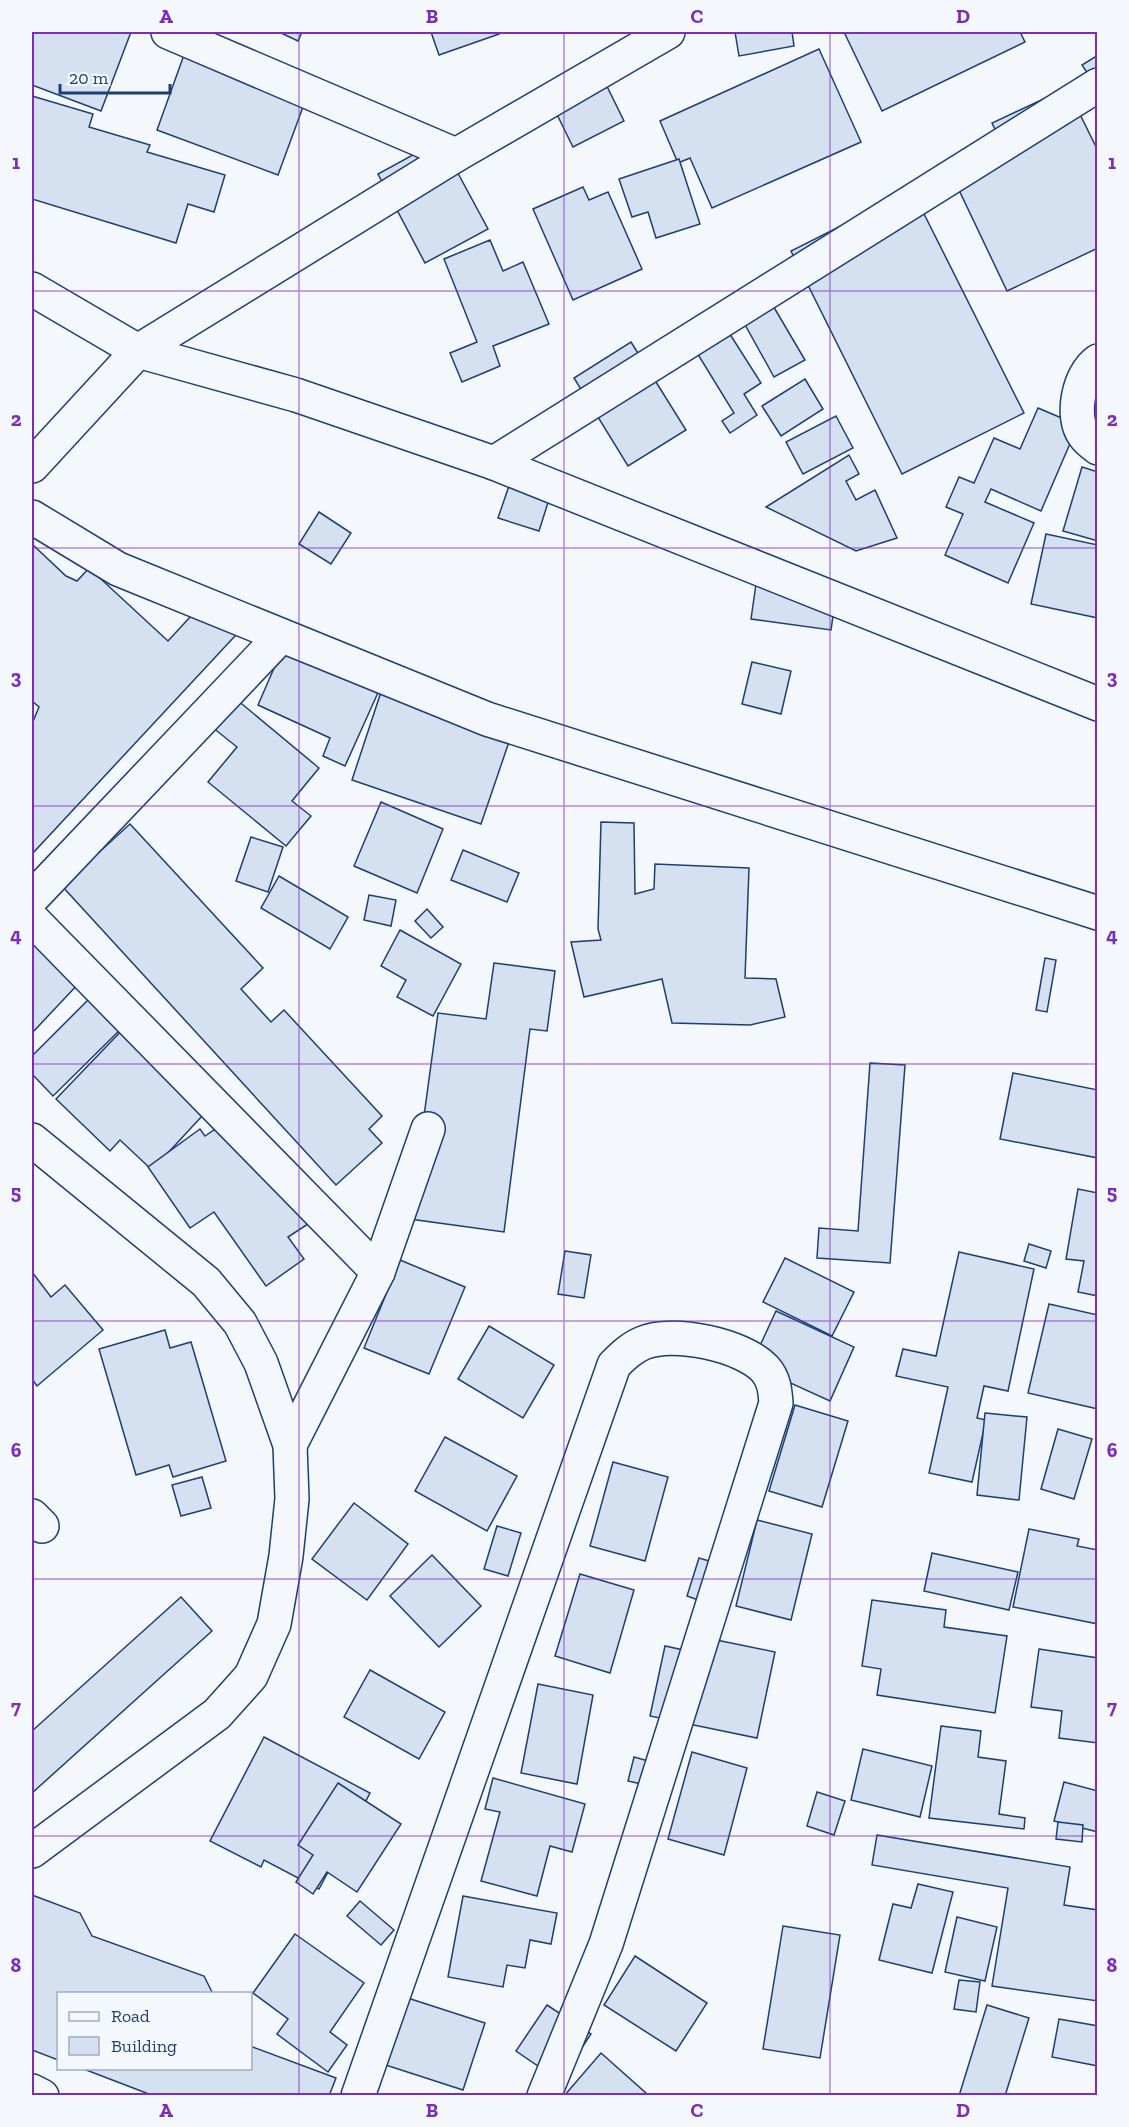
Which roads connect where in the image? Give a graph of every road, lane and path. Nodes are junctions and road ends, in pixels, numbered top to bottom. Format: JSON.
{"nodes":[{"id":1,"x":168,"y":32,"type":"edge"},
{"id":2,"x":668,"y":32,"type":"edge"},
{"id":3,"x":1098,"y":86,"type":"edge"},
{"id":4,"x":456,"y":155,"type":"junction"},
{"id":5,"x":32,"y":290,"type":"edge"},
{"id":6,"x":138,"y":351,"type":"junction"},
{"id":7,"x":1098,"y":361,"type":"edge"},
{"id":8,"x":1098,"y":448,"type":"edge"},
{"id":9,"x":494,"y":463,"type":"junction"},
{"id":10,"x":32,"y":465,"type":"edge"},
{"id":11,"x":32,"y":517,"type":"edge"},
{"id":12,"x":281,"y":636,"type":"junction"},
{"id":13,"x":1098,"y":704,"type":"edge"},
{"id":14,"x":32,"y":898,"type":"edge"},
{"id":15,"x":1098,"y":913,"type":"edge"},
{"id":16,"x":32,"y":919,"type":"edge"},
{"id":17,"x":429,"y":1129,"type":"dead end"},
{"id":18,"x":32,"y":1140,"type":"edge"},
{"id":19,"x":378,"y":1272,"type":"junction"},
{"id":20,"x":290,"y":1445,"type":"junction"},
{"id":21,"x":32,"y":1851,"type":"edge"},
{"id":22,"x":32,"y":2091,"type":"edge"},
{"id":23,"x":42,"y":2096,"type":"edge"},
{"id":24,"x":358,"y":2096,"type":"edge"},
{"id":25,"x":544,"y":2096,"type":"edge"}],
"edges":[{"from":1,"to":4,"type":"street"},
{"from":2,"to":4,"type":"street"},
{"from":3,"to":9,"type":"street"},
{"from":4,"to":6,"type":"street"},
{"from":5,"to":6,"type":"street"},
{"from":6,"to":9,"type":"street"},
{"from":6,"to":10,"type":"street"},
{"from":7,"to":8,"type":"street"},
{"from":9,"to":13,"type":"street"},
{"from":11,"to":12,"type":"street"},
{"from":12,"to":14,"type":"street"},
{"from":12,"to":15,"type":"street"},
{"from":16,"to":19,"type":"street"},
{"from":17,"to":19,"type":"street"},
{"from":18,"to":20,"type":"street"},
{"from":19,"to":20,"type":"street"},
{"from":20,"to":21,"type":"street"},
{"from":22,"to":23,"type":"street"},
{"from":24,"to":25,"type":"street"}]}
